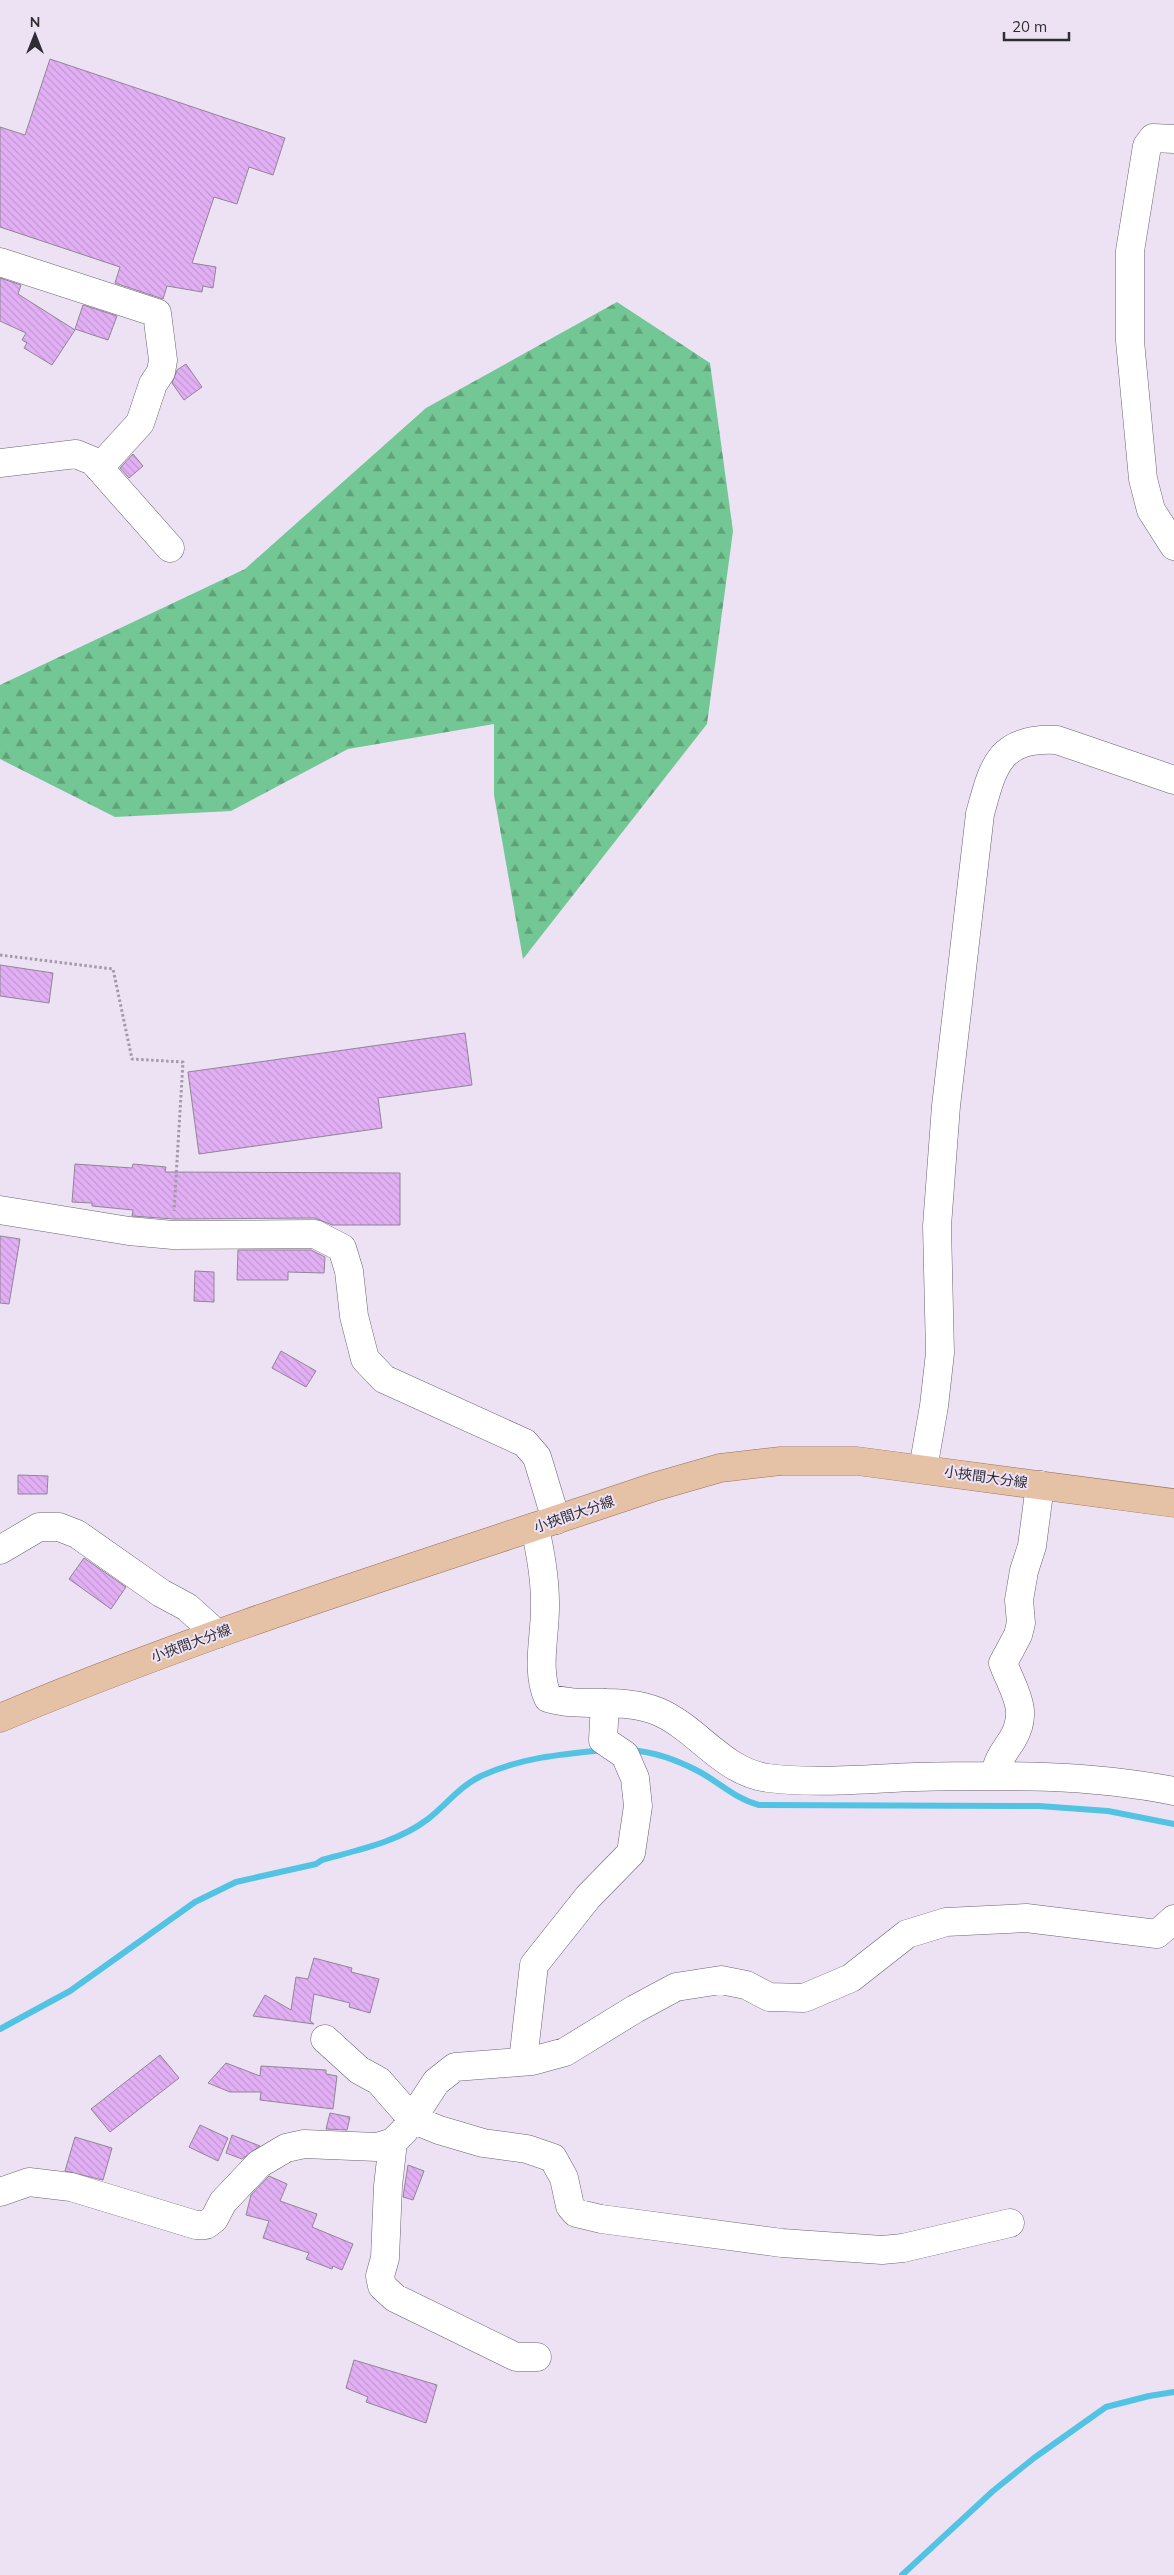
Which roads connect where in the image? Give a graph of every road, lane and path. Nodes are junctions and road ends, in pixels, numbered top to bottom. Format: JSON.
{"nodes":[{"id":1,"x":1174,"y":139,"type":"edge"},
{"id":2,"x":0,"y":262,"type":"edge"},
{"id":3,"x":0,"y":463,"type":"edge"},
{"id":4,"x":99,"y":468,"type":"junction"},
{"id":5,"x":1174,"y":546,"type":"edge"},
{"id":6,"x":170,"y":548,"type":"dead end"},
{"id":7,"x":1174,"y":780,"type":"edge"},
{"id":8,"x":0,"y":955,"type":"edge"},
{"id":9,"x":0,"y":1210,"type":"edge"},
{"id":10,"x":173,"y":1235,"type":"junction"},
{"id":11,"x":923,"y":1469,"type":"junction"},
{"id":12,"x":1040,"y":1484,"type":"junction"},
{"id":13,"x":1174,"y":1503,"type":"edge"},
{"id":14,"x":545,"y":1523,"type":"junction"},
{"id":15,"x":0,"y":1550,"type":"edge"},
{"id":16,"x":217,"y":1634,"type":"junction"},
{"id":17,"x":605,"y":1703,"type":"junction"},
{"id":18,"x":0,"y":1718,"type":"edge"},
{"id":19,"x":995,"y":1775,"type":"junction"},
{"id":20,"x":1174,"y":1791,"type":"edge"},
{"id":21,"x":1174,"y":1919,"type":"edge"},
{"id":22,"x":325,"y":2038,"type":"dead end"},
{"id":23,"x":523,"y":2062,"type":"junction"},
{"id":24,"x":412,"y":2119,"type":"junction"},
{"id":25,"x":393,"y":2142,"type":"junction"},
{"id":26,"x":0,"y":2192,"type":"edge"},
{"id":27,"x":1010,"y":2223,"type":"dead end"},
{"id":28,"x":537,"y":2357,"type":"dead end"}],
"edges":[{"from":1,"to":5,"type":"street"},
{"from":2,"to":4,"type":"street"},
{"from":3,"to":4,"type":"street"},
{"from":4,"to":6,"type":"street"},
{"from":7,"to":11,"type":"street"},
{"from":8,"to":10,"type":"path"},
{"from":9,"to":10,"type":"street"},
{"from":10,"to":14,"type":"street"},
{"from":11,"to":12,"type":"main road","name":"小挾間大分線"},
{"from":11,"to":14,"type":"main road","name":"小挾間大分線"},
{"from":12,"to":13,"type":"main road","name":"小挾間大分線"},
{"from":12,"to":19,"type":"street"},
{"from":14,"to":16,"type":"main road","name":"小挾間大分線"},
{"from":14,"to":17,"type":"street"},
{"from":15,"to":16,"type":"street"},
{"from":16,"to":18,"type":"main road","name":"小挾間大分線"},
{"from":17,"to":19,"type":"street"},
{"from":17,"to":23,"type":"street"},
{"from":19,"to":20,"type":"street"},
{"from":21,"to":23,"type":"street"},
{"from":22,"to":24,"type":"street"},
{"from":23,"to":24,"type":"street"},
{"from":24,"to":25,"type":"street"},
{"from":24,"to":27,"type":"street"},
{"from":25,"to":26,"type":"street"},
{"from":25,"to":28,"type":"street"}]}
